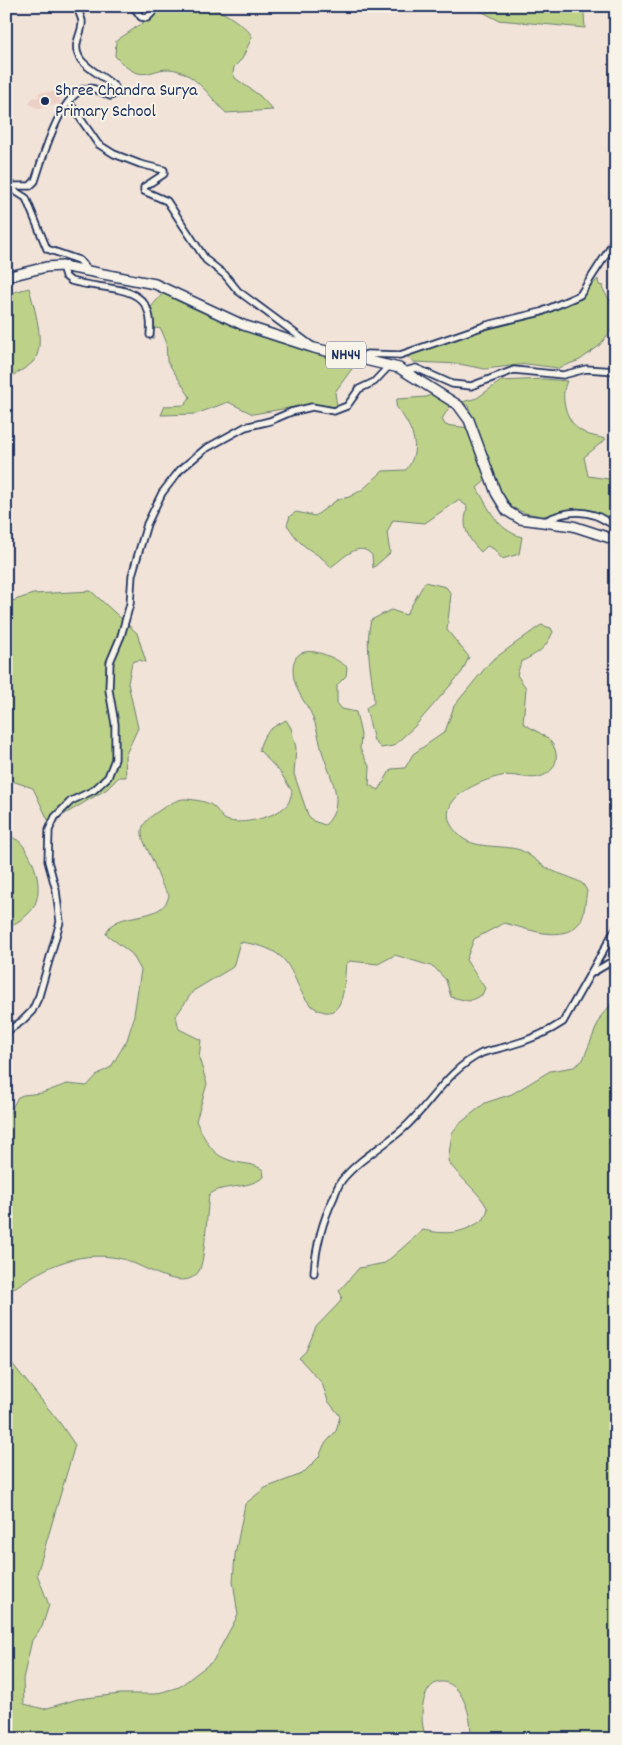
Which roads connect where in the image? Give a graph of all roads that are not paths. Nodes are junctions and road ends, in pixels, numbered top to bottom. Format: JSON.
{"nodes":[{"id":1,"x":77,"y":6,"type":"edge"},
{"id":2,"x":133,"y":6,"type":"edge"},
{"id":3,"x":152,"y":13,"type":"dead end"},
{"id":4,"x":69,"y":102,"type":"junction"},
{"id":5,"x":6,"y":186,"type":"edge"},
{"id":6,"x":616,"y":234,"type":"edge"},
{"id":7,"x":62,"y":266,"type":"junction"},
{"id":8,"x":91,"y":272,"type":"junction"},
{"id":9,"x":6,"y":277,"type":"edge"},
{"id":10,"x":150,"y":335,"type":"dead end"},
{"id":11,"x":314,"y":348,"type":"junction"},
{"id":12,"x":357,"y":358,"type":"junction"},
{"id":13,"x":390,"y":365,"type":"junction"},
{"id":14,"x":405,"y":371,"type":"junction"},
{"id":15,"x":616,"y":371,"type":"edge"},
{"id":16,"x":541,"y":523,"type":"junction"},
{"id":17,"x":616,"y":526,"type":"edge"},
{"id":18,"x":616,"y":540,"type":"edge"},
{"id":19,"x":616,"y":928,"type":"edge"},
{"id":20,"x":616,"y":962,"type":"edge"},
{"id":21,"x":592,"y":973,"type":"junction"},
{"id":22,"x":6,"y":1032,"type":"edge"},
{"id":23,"x":314,"y":1273,"type":"dead end"}],
"edges":[{"from":1,"to":4,"type":"street"},
{"from":2,"to":3,"type":"street"},
{"from":4,"to":5,"type":"street"},
{"from":4,"to":11,"type":"street"},
{"from":5,"to":8,"type":"street"},
{"from":6,"to":12,"type":"street"},
{"from":7,"to":8,"type":"main road","number":"NH44"},
{"from":7,"to":9,"type":"main road","number":"NH44"},
{"from":7,"to":10,"type":"street"},
{"from":8,"to":11,"type":"main road","number":"NH44"},
{"from":11,"to":12,"type":"main road","number":"NH44"},
{"from":12,"to":13,"type":"main road","number":"NH44"},
{"from":13,"to":14,"type":"main road","number":"NH44"},
{"from":13,"to":22,"type":"street"},
{"from":14,"to":15,"type":"street"},
{"from":14,"to":16,"type":"main road","number":"NH44"},
{"from":16,"to":17,"type":"street"},
{"from":16,"to":18,"type":"main road","number":"NH44"},
{"from":19,"to":21,"type":"street"},
{"from":20,"to":21,"type":"street"},
{"from":21,"to":23,"type":"street"}]}
